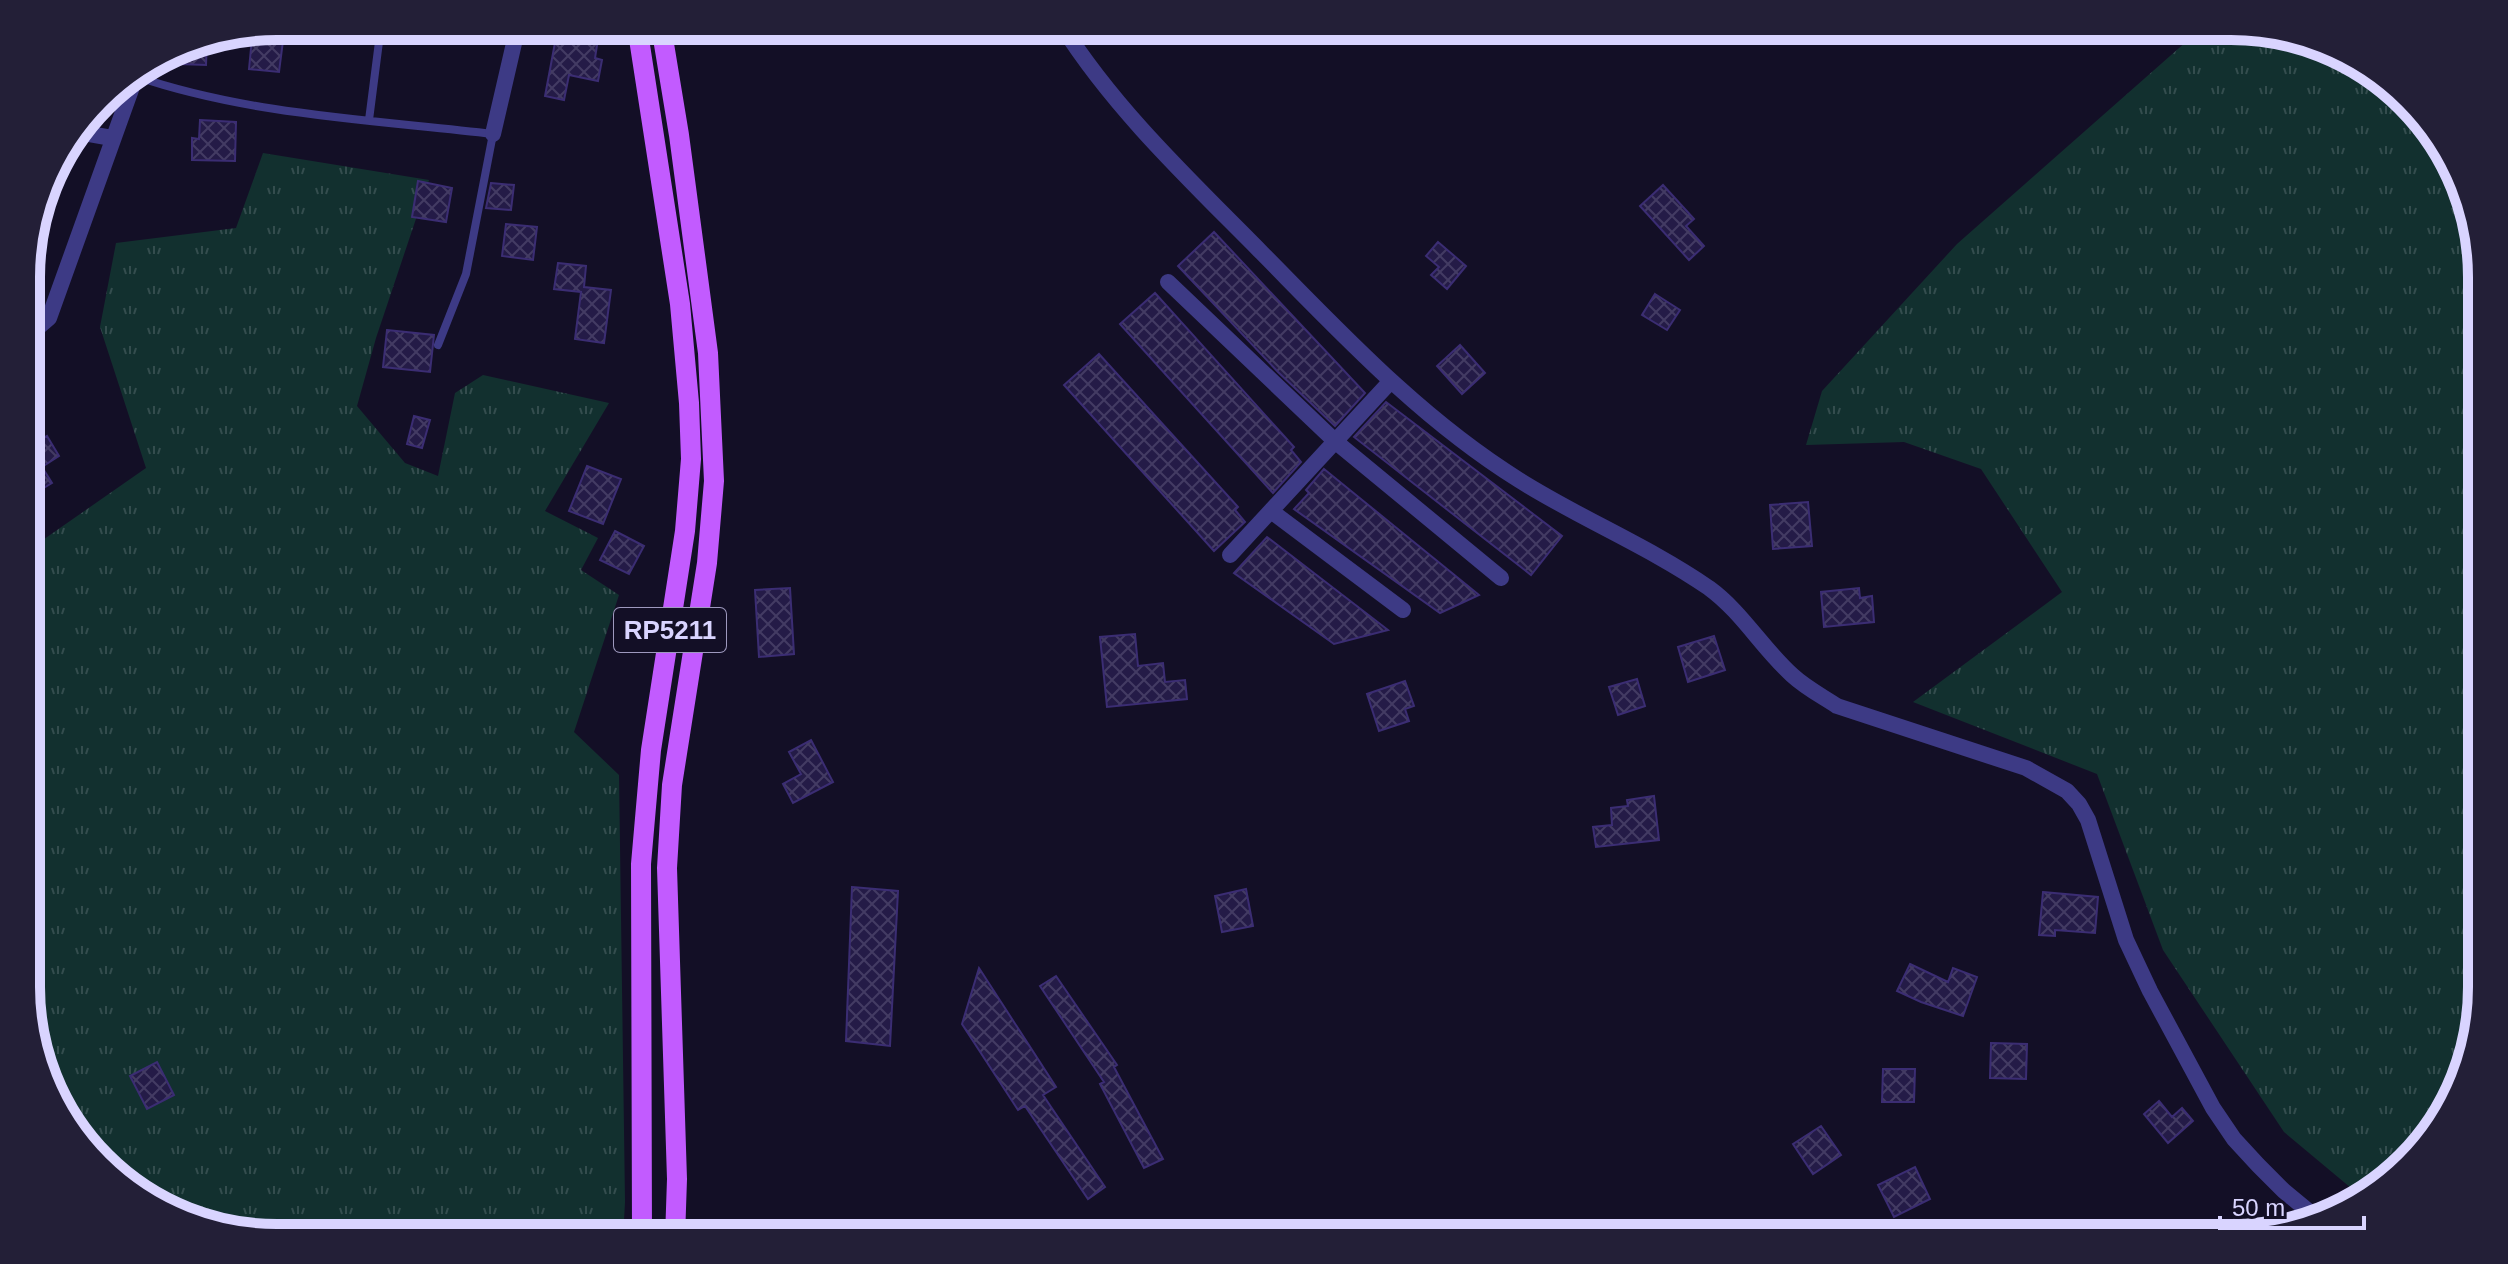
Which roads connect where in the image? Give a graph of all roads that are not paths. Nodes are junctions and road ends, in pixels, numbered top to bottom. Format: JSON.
{"nodes":[{"id":1,"x":379,"y":41,"type":"edge"},
{"id":2,"x":515,"y":41,"type":"edge"},
{"id":3,"x":639,"y":41,"type":"edge"},
{"id":4,"x":663,"y":41,"type":"edge"},
{"id":5,"x":1071,"y":41,"type":"edge"},
{"id":6,"x":147,"y":79,"type":"edge"},
{"id":7,"x":129,"y":92,"type":"edge"},
{"id":8,"x":369,"y":120,"type":"junction"},
{"id":9,"x":88,"y":134,"type":"edge"},
{"id":10,"x":493,"y":134,"type":"junction"},
{"id":11,"x":112,"y":138,"type":"junction"},
{"id":12,"x":1168,"y":282,"type":"dead end"},
{"id":13,"x":41,"y":325,"type":"edge"},
{"id":14,"x":438,"y":345,"type":"dead end"},
{"id":15,"x":1390,"y":382,"type":"junction"},
{"id":16,"x":1336,"y":442,"type":"junction"},
{"id":17,"x":1271,"y":511,"type":"junction"},
{"id":18,"x":1230,"y":555,"type":"dead end"},
{"id":19,"x":1501,"y":578,"type":"dead end"},
{"id":20,"x":1403,"y":610,"type":"dead end"},
{"id":21,"x":2308,"y":1211,"type":"edge"},
{"id":22,"x":642,"y":1224,"type":"edge"},
{"id":23,"x":675,"y":1224,"type":"edge"}],
"edges":[{"from":1,"to":8,"type":"lane"},
{"from":2,"to":10,"type":"street"},
{"from":3,"to":22,"type":"main road","number":"RP5211"},
{"from":4,"to":23,"type":"main road","number":"RP5211"},
{"from":5,"to":15,"type":"street"},
{"from":6,"to":8,"type":"lane"},
{"from":7,"to":11,"type":"street"},
{"from":8,"to":10,"type":"lane"},
{"from":9,"to":11,"type":"street"},
{"from":10,"to":14,"type":"lane"},
{"from":11,"to":13,"type":"street"},
{"from":12,"to":16,"type":"street"},
{"from":15,"to":16,"type":"street"},
{"from":15,"to":21,"type":"street"},
{"from":16,"to":17,"type":"street"},
{"from":16,"to":19,"type":"street"},
{"from":17,"to":18,"type":"street"},
{"from":17,"to":20,"type":"street"}]}
